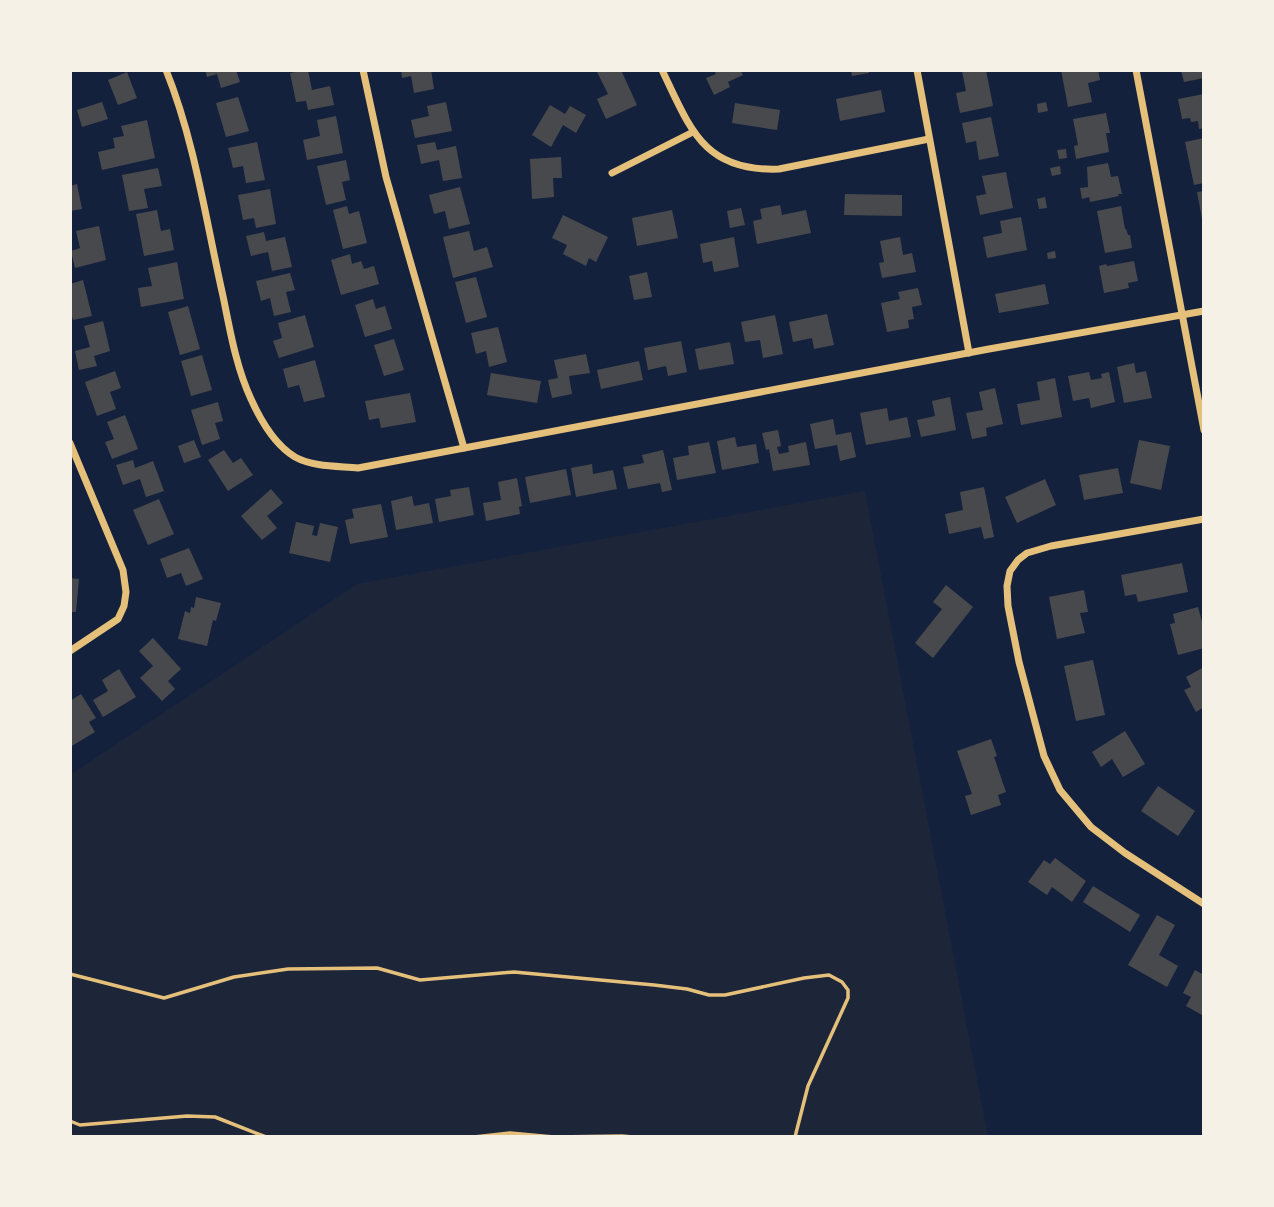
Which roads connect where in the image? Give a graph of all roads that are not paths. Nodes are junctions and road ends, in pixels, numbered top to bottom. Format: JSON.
{"nodes":[{"id":1,"x":166,"y":70,"type":"edge"},
{"id":2,"x":363,"y":70,"type":"edge"},
{"id":3,"x":662,"y":70,"type":"edge"},
{"id":4,"x":916,"y":70,"type":"edge"},
{"id":5,"x":1136,"y":70,"type":"edge"},
{"id":6,"x":693,"y":132,"type":"junction"},
{"id":7,"x":929,"y":139,"type":"junction"},
{"id":8,"x":612,"y":173,"type":"dead end"},
{"id":9,"x":1204,"y":311,"type":"edge"},
{"id":10,"x":1182,"y":315,"type":"junction"},
{"id":11,"x":969,"y":353,"type":"junction"},
{"id":12,"x":1204,"y":430,"type":"edge"},
{"id":13,"x":70,"y":443,"type":"edge"},
{"id":14,"x":464,"y":448,"type":"junction"},
{"id":15,"x":1204,"y":519,"type":"edge"},
{"id":16,"x":70,"y":651,"type":"edge"},
{"id":17,"x":1204,"y":904,"type":"edge"},
{"id":18,"x":70,"y":974,"type":"edge"},
{"id":19,"x":70,"y":1121,"type":"edge"},
{"id":20,"x":266,"y":1137,"type":"edge"},
{"id":21,"x":474,"y":1137,"type":"edge"},
{"id":22,"x":634,"y":1137,"type":"edge"},
{"id":23,"x":795,"y":1137,"type":"edge"}],
"edges":[{"from":1,"to":14,"type":"street"},
{"from":2,"to":14,"type":"street"},
{"from":3,"to":6,"type":"street"},
{"from":4,"to":7,"type":"street"},
{"from":5,"to":10,"type":"street"},
{"from":6,"to":7,"type":"street"},
{"from":6,"to":8,"type":"street"},
{"from":7,"to":11,"type":"street"},
{"from":9,"to":10,"type":"street"},
{"from":10,"to":11,"type":"street"},
{"from":10,"to":12,"type":"street"},
{"from":11,"to":14,"type":"street"},
{"from":13,"to":16,"type":"street"},
{"from":15,"to":17,"type":"street"},
{"from":18,"to":23,"type":"lane"},
{"from":19,"to":20,"type":"lane"},
{"from":21,"to":22,"type":"lane"}]}
